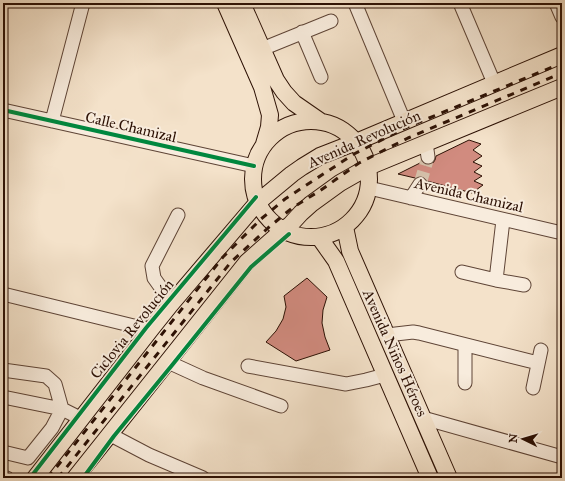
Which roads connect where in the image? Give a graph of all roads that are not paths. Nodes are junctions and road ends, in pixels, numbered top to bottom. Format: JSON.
{"nodes":[{"id":1,"x":83,"y":3,"type":"edge"},
{"id":2,"x":225,"y":3,"type":"edge"},
{"id":3,"x":242,"y":3,"type":"edge"},
{"id":4,"x":355,"y":3,"type":"edge"},
{"id":5,"x":460,"y":3,"type":"edge"},
{"id":6,"x":556,"y":3,"type":"edge"},
{"id":7,"x":562,"y":17,"type":"edge"},
{"id":8,"x":331,"y":20,"type":"dead end"},
{"id":9,"x":302,"y":32,"type":"junction"},
{"id":10,"x":262,"y":49,"type":"junction"},
{"id":11,"x":562,"y":55,"type":"edge"},
{"id":12,"x":320,"y":77,"type":"dead end"},
{"id":13,"x":494,"y":83,"type":"junction"},
{"id":14,"x":562,"y":87,"type":"edge"},
{"id":15,"x":3,"y":110,"type":"edge"},
{"id":16,"x":52,"y":121,"type":"junction"},
{"id":17,"x":320,"y":121,"type":"junction"},
{"id":18,"x":404,"y":121,"type":"junction"},
{"id":19,"x":356,"y":142,"type":"junction"},
{"id":20,"x":264,"y":144,"type":"junction"},
{"id":21,"x":254,"y":166,"type":"junction"},
{"id":22,"x":368,"y":167,"type":"junction"},
{"id":23,"x":420,"y":184,"type":"tunnel mouth"},
{"id":24,"x":368,"y":188,"type":"junction"},
{"id":25,"x":411,"y":198,"type":"junction"},
{"id":26,"x":257,"y":203,"type":"junction"},
{"id":27,"x":178,"y":215,"type":"dead end"},
{"id":28,"x":503,"y":220,"type":"junction"},
{"id":29,"x":345,"y":227,"type":"junction"},
{"id":30,"x":282,"y":230,"type":"junction"},
{"id":31,"x":562,"y":233,"type":"edge"},
{"id":32,"x":319,"y":238,"type":"junction"},
{"id":33,"x":462,"y":272,"type":"dead end"},
{"id":34,"x":496,"y":280,"type":"junction"},
{"id":35,"x":524,"y":285,"type":"dead end"},
{"id":36,"x":3,"y":294,"type":"edge"},
{"id":37,"x":171,"y":304,"type":"junction"},
{"id":38,"x":151,"y":329,"type":"junction"},
{"id":39,"x":387,"y":336,"type":"junction"},
{"id":40,"x":465,"y":345,"type":"junction"},
{"id":41,"x":542,"y":350,"type":"dead end"},
{"id":42,"x":168,"y":362,"type":"junction"},
{"id":43,"x":538,"y":363,"type":"junction"},
{"id":44,"x":248,"y":366,"type":"dead end"},
{"id":45,"x":3,"y":370,"type":"edge"},
{"id":46,"x":385,"y":375,"type":"junction"},
{"id":47,"x":465,"y":383,"type":"dead end"},
{"id":48,"x":533,"y":388,"type":"dead end"},
{"id":49,"x":3,"y":397,"type":"edge"},
{"id":50,"x":281,"y":406,"type":"dead end"},
{"id":51,"x":62,"y":409,"type":"junction"},
{"id":52,"x":423,"y":418,"type":"junction"},
{"id":53,"x":82,"y":419,"type":"junction"},
{"id":54,"x":109,"y":434,"type":"junction"},
{"id":55,"x":3,"y":452,"type":"edge"},
{"id":56,"x":562,"y":458,"type":"edge"},
{"id":57,"x":3,"y":477,"type":"edge"},
{"id":58,"x":6,"y":478,"type":"edge"},
{"id":59,"x":35,"y":478,"type":"edge"},
{"id":60,"x":75,"y":478,"type":"edge"},
{"id":61,"x":203,"y":478,"type":"edge"},
{"id":62,"x":430,"y":478,"type":"edge"},
{"id":63,"x":449,"y":478,"type":"edge"}],
"edges":[{"from":1,"to":16,"type":"street"},
{"from":2,"to":20,"type":"main road"},
{"from":3,"to":10,"type":"main road"},
{"from":4,"to":18,"type":"street"},
{"from":5,"to":13,"type":"street"},
{"from":6,"to":7,"type":"street"},
{"from":8,"to":9,"type":"street"},
{"from":9,"to":10,"type":"street"},
{"from":9,"to":12,"type":"street"},
{"from":10,"to":17,"type":"main road"},
{"from":11,"to":13,"type":"main road","name":"Avenida Revolución"},
{"from":13,"to":18,"type":"main road","name":"Avenida Revolución"},
{"from":14,"to":22,"type":"main road","name":"Avenida Revolución"},
{"from":15,"to":16,"type":"street","name":"Calle Chamizal"},
{"from":16,"to":21,"type":"street","name":"Calle Chamizal"},
{"from":17,"to":19,"type":"main road"},
{"from":17,"to":20,"type":"main road"},
{"from":18,"to":19,"type":"main road","name":"Avenida Revolución"},
{"from":19,"to":22,"type":"main road"},
{"from":19,"to":26,"type":"main road","name":"Avenida Revolución"},
{"from":20,"to":21,"type":"main road"},
{"from":21,"to":26,"type":"main road"},
{"from":22,"to":24,"type":"main road"},
{"from":22,"to":30,"type":"main road","name":"Avenida Revolución"},
{"from":23,"to":25,"type":"street"},
{"from":24,"to":25,"type":"street","name":"Avenida Chamizal"},
{"from":24,"to":29,"type":"main road"},
{"from":25,"to":28,"type":"street","name":"Avenida Chamizal"},
{"from":26,"to":30,"type":"main road"},
{"from":26,"to":37,"type":"main road","name":"Avenida Revolución"},
{"from":27,"to":37,"type":"street"},
{"from":28,"to":31,"type":"street","name":"Avenida Chamizal"},
{"from":28,"to":34,"type":"street"},
{"from":29,"to":32,"type":"main road"},
{"from":29,"to":39,"type":"main road","name":"Avenida Niños Héroes"},
{"from":30,"to":32,"type":"main road"},
{"from":30,"to":42,"type":"main road","name":"Avenida Revolución"},
{"from":32,"to":46,"type":"main road","name":"Avenida Niños Héroes"},
{"from":33,"to":34,"type":"street"},
{"from":34,"to":35,"type":"street"},
{"from":36,"to":38,"type":"street"},
{"from":37,"to":38,"type":"main road","name":"Avenida Revolución"},
{"from":38,"to":53,"type":"main road","name":"Avenida Revolución"},
{"from":39,"to":40,"type":"street"},
{"from":39,"to":52,"type":"main road","name":"Avenida Niños Héroes"},
{"from":40,"to":43,"type":"street"},
{"from":40,"to":47,"type":"street"},
{"from":41,"to":43,"type":"street"},
{"from":42,"to":50,"type":"street"},
{"from":42,"to":54,"type":"main road","name":"Avenida Revolución"},
{"from":43,"to":48,"type":"street"},
{"from":44,"to":46,"type":"street"},
{"from":45,"to":51,"type":"street"},
{"from":46,"to":62,"type":"main road","name":"Avenida Niños Héroes"},
{"from":49,"to":51,"type":"street"},
{"from":51,"to":53,"type":"street"},
{"from":51,"to":55,"type":"street"},
{"from":52,"to":56,"type":"street"},
{"from":52,"to":63,"type":"main road","name":"Avenida Niños Héroes"},
{"from":53,"to":59,"type":"main road","name":"Avenida Revolución"},
{"from":54,"to":60,"type":"main road","name":"Avenida Revolución"},
{"from":54,"to":61,"type":"street"},
{"from":57,"to":58,"type":"street"}]}
